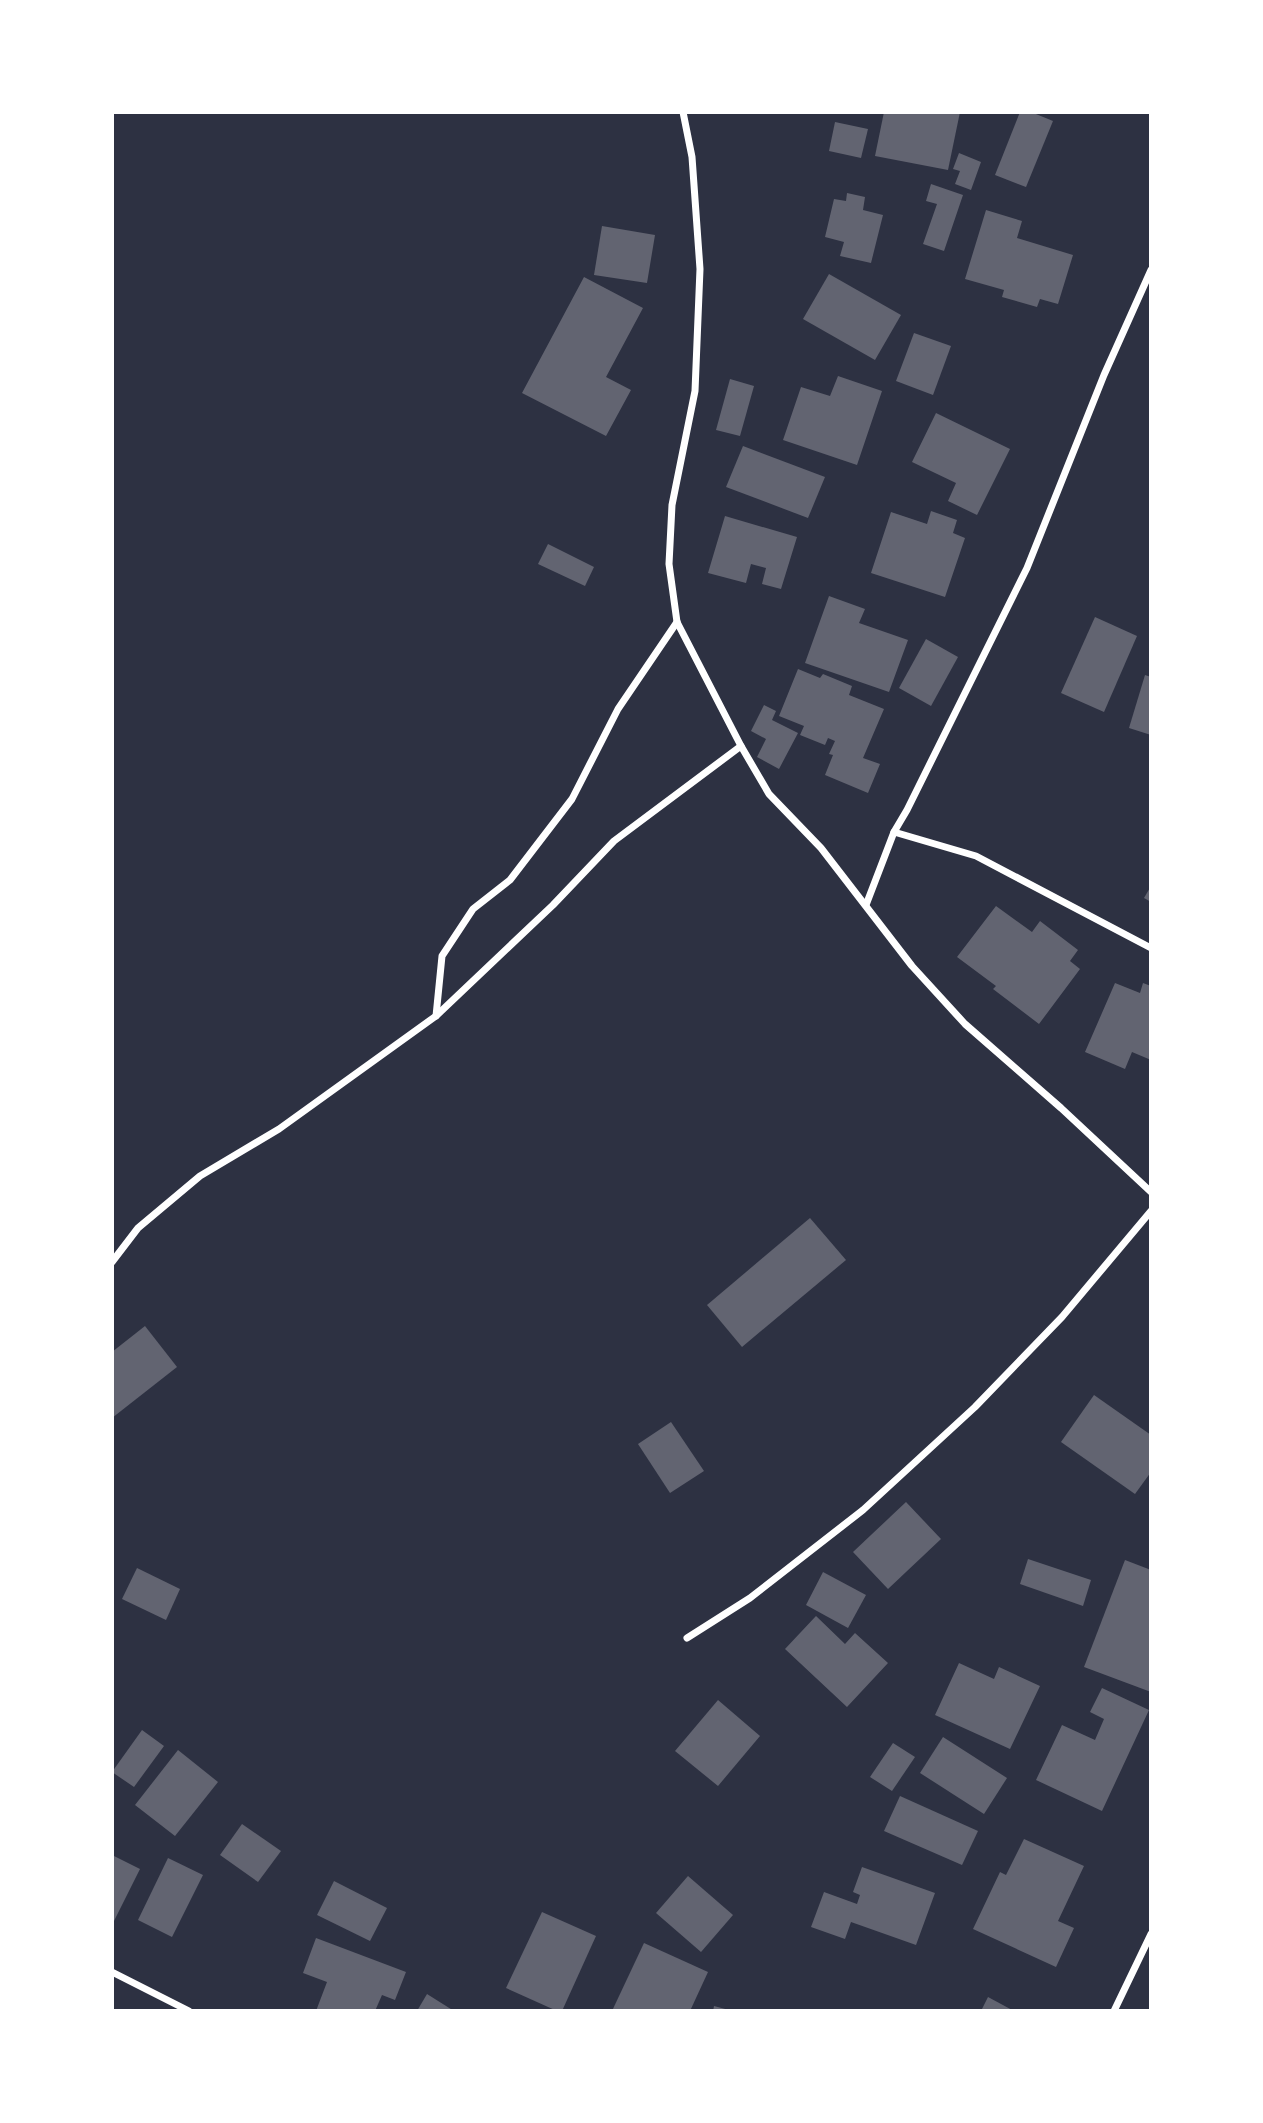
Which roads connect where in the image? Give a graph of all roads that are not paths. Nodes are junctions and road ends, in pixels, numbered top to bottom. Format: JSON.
{"nodes":[{"id":1,"x":683,"y":112,"type":"edge"},
{"id":2,"x":1151,"y":270,"type":"edge"},
{"id":3,"x":677,"y":622,"type":"junction"},
{"id":4,"x":741,"y":746,"type":"junction"},
{"id":5,"x":894,"y":832,"type":"junction"},
{"id":6,"x":866,"y":905,"type":"junction"},
{"id":7,"x":1151,"y":948,"type":"edge"},
{"id":8,"x":436,"y":1016,"type":"junction"},
{"id":9,"x":1151,"y":1192,"type":"edge"},
{"id":10,"x":1151,"y":1211,"type":"edge"},
{"id":11,"x":112,"y":1262,"type":"edge"},
{"id":12,"x":687,"y":1638,"type":"dead end"},
{"id":13,"x":1151,"y":1934,"type":"edge"},
{"id":14,"x":112,"y":1972,"type":"edge"},
{"id":15,"x":190,"y":2011,"type":"edge"},
{"id":16,"x":1114,"y":2011,"type":"edge"}],
"edges":[{"from":1,"to":3,"type":"street"},
{"from":2,"to":5,"type":"street"},
{"from":3,"to":4,"type":"street"},
{"from":3,"to":8,"type":"street"},
{"from":4,"to":6,"type":"street"},
{"from":4,"to":8,"type":"street"},
{"from":5,"to":6,"type":"street"},
{"from":5,"to":7,"type":"street"},
{"from":6,"to":9,"type":"street"},
{"from":8,"to":11,"type":"street"},
{"from":10,"to":12,"type":"street"},
{"from":13,"to":16,"type":"street"},
{"from":14,"to":15,"type":"street"}]}
